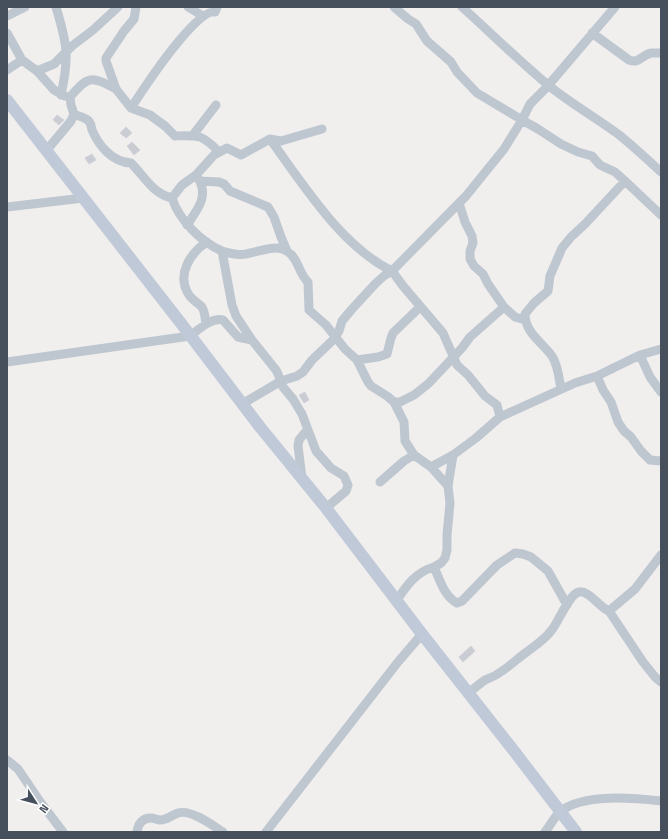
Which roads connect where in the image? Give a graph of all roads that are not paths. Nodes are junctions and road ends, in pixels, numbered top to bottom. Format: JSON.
{"nodes":[{"id":1,"x":25,"y":7,"type":"edge"},
{"id":2,"x":56,"y":7,"type":"edge"},
{"id":3,"x":118,"y":7,"type":"edge"},
{"id":4,"x":136,"y":7,"type":"edge"},
{"id":5,"x":188,"y":7,"type":"edge"},
{"id":6,"x":217,"y":7,"type":"edge"},
{"id":7,"x":394,"y":7,"type":"edge"},
{"id":8,"x":462,"y":7,"type":"edge"},
{"id":9,"x":614,"y":7,"type":"edge"},
{"id":10,"x":7,"y":16,"type":"edge"},
{"id":11,"x":203,"y":16,"type":"junction"},
{"id":12,"x":7,"y":33,"type":"edge"},
{"id":13,"x":592,"y":33,"type":"junction"},
{"id":14,"x":66,"y":51,"type":"junction"},
{"id":15,"x":661,"y":53,"type":"edge"},
{"id":16,"x":22,"y":60,"type":"junction"},
{"id":17,"x":7,"y":70,"type":"edge"},
{"id":18,"x":37,"y":71,"type":"junction"},
{"id":19,"x":548,"y":85,"type":"junction"},
{"id":20,"x":116,"y":89,"type":"junction"},
{"id":21,"x":65,"y":96,"type":"junction"},
{"id":22,"x":7,"y":100,"type":"edge"},
{"id":23,"x":216,"y":104,"type":"dead end"},
{"id":24,"x":131,"y":108,"type":"junction"},
{"id":25,"x":74,"y":114,"type":"junction"},
{"id":26,"x":522,"y":120,"type":"junction"},
{"id":27,"x":322,"y":129,"type":"dead end"},
{"id":28,"x":193,"y":135,"type":"junction"},
{"id":29,"x":270,"y":138,"type":"junction"},
{"id":30,"x":46,"y":151,"type":"junction"},
{"id":31,"x":218,"y":152,"type":"junction"},
{"id":32,"x":661,"y":172,"type":"edge"},
{"id":33,"x":198,"y":178,"type":"junction"},
{"id":34,"x":625,"y":181,"type":"junction"},
{"id":35,"x":83,"y":198,"type":"junction"},
{"id":36,"x":172,"y":198,"type":"junction"},
{"id":37,"x":459,"y":203,"type":"junction"},
{"id":38,"x":7,"y":207,"type":"edge"},
{"id":39,"x":661,"y":214,"type":"edge"},
{"id":40,"x":187,"y":225,"type":"junction"},
{"id":41,"x":207,"y":242,"type":"junction"},
{"id":42,"x":222,"y":251,"type":"junction"},
{"id":43,"x":287,"y":251,"type":"junction"},
{"id":44,"x":392,"y":271,"type":"junction"},
{"id":45,"x":420,"y":307,"type":"junction"},
{"id":46,"x":504,"y":307,"type":"junction"},
{"id":47,"x":525,"y":320,"type":"junction"},
{"id":48,"x":206,"y":324,"type":"junction"},
{"id":49,"x":190,"y":336,"type":"junction"},
{"id":50,"x":335,"y":336,"type":"junction"},
{"id":51,"x":252,"y":340,"type":"junction"},
{"id":52,"x":661,"y":349,"type":"edge"},
{"id":53,"x":640,"y":355,"type":"junction"},
{"id":54,"x":453,"y":357,"type":"junction"},
{"id":55,"x":357,"y":360,"type":"junction"},
{"id":56,"x":7,"y":362,"type":"edge"},
{"id":57,"x":597,"y":376,"type":"junction"},
{"id":58,"x":281,"y":381,"type":"junction"},
{"id":59,"x":561,"y":389,"type":"junction"},
{"id":60,"x":661,"y":392,"type":"edge"},
{"id":61,"x":394,"y":402,"type":"junction"},
{"id":62,"x":242,"y":404,"type":"junction"},
{"id":63,"x":500,"y":417,"type":"junction"},
{"id":64,"x":307,"y":430,"type":"junction"},
{"id":65,"x":414,"y":455,"type":"junction"},
{"id":66,"x":453,"y":455,"type":"junction"},
{"id":67,"x":661,"y":462,"type":"edge"},
{"id":68,"x":431,"y":467,"type":"junction"},
{"id":69,"x":303,"y":480,"type":"junction"},
{"id":70,"x":380,"y":482,"type":"dead end"},
{"id":71,"x":448,"y":486,"type":"junction"},
{"id":72,"x":326,"y":508,"type":"junction"},
{"id":73,"x":661,"y":555,"type":"edge"},
{"id":74,"x":434,"y":567,"type":"junction"},
{"id":75,"x":396,"y":600,"type":"junction"},
{"id":76,"x":567,"y":605,"type":"junction"},
{"id":77,"x":609,"y":611,"type":"junction"},
{"id":78,"x":422,"y":634,"type":"junction"},
{"id":79,"x":661,"y":682,"type":"edge"},
{"id":80,"x":468,"y":693,"type":"junction"},
{"id":81,"x":7,"y":760,"type":"edge"},
{"id":82,"x":661,"y":801,"type":"edge"},
{"id":83,"x":561,"y":812,"type":"junction"},
{"id":84,"x":63,"y":832,"type":"edge"},
{"id":85,"x":137,"y":832,"type":"edge"},
{"id":86,"x":223,"y":832,"type":"edge"},
{"id":87,"x":266,"y":832,"type":"edge"},
{"id":88,"x":545,"y":832,"type":"edge"},
{"id":89,"x":576,"y":832,"type":"edge"}],
"edges":[{"from":1,"to":10,"type":"street"},
{"from":2,"to":14,"type":"street"},
{"from":3,"to":14,"type":"street"},
{"from":4,"to":20,"type":"street"},
{"from":5,"to":11,"type":"street"},
{"from":6,"to":11,"type":"street"},
{"from":7,"to":26,"type":"street"},
{"from":8,"to":19,"type":"street"},
{"from":9,"to":13,"type":"street"},
{"from":11,"to":24,"type":"street"},
{"from":12,"to":16,"type":"street"},
{"from":13,"to":15,"type":"street"},
{"from":13,"to":19,"type":"street"},
{"from":14,"to":18,"type":"street"},
{"from":14,"to":21,"type":"street"},
{"from":16,"to":17,"type":"street"},
{"from":16,"to":18,"type":"street"},
{"from":18,"to":21,"type":"street"},
{"from":19,"to":26,"type":"street"},
{"from":19,"to":32,"type":"street"},
{"from":20,"to":21,"type":"street"},
{"from":20,"to":24,"type":"street"},
{"from":21,"to":25,"type":"street"},
{"from":22,"to":30,"type":"main road"},
{"from":23,"to":28,"type":"street"},
{"from":24,"to":28,"type":"street"},
{"from":25,"to":30,"type":"street"},
{"from":25,"to":36,"type":"street"},
{"from":26,"to":34,"type":"street"},
{"from":26,"to":37,"type":"street"},
{"from":27,"to":29,"type":"street"},
{"from":28,"to":31,"type":"street"},
{"from":29,"to":31,"type":"street"},
{"from":29,"to":44,"type":"street"},
{"from":30,"to":35,"type":"main road"},
{"from":31,"to":33,"type":"street"},
{"from":33,"to":36,"type":"street"},
{"from":33,"to":40,"type":"street"},
{"from":33,"to":43,"type":"street"},
{"from":34,"to":39,"type":"street"},
{"from":34,"to":47,"type":"street"},
{"from":35,"to":38,"type":"street"},
{"from":35,"to":49,"type":"main road"},
{"from":36,"to":40,"type":"street"},
{"from":37,"to":44,"type":"street"},
{"from":37,"to":46,"type":"street"},
{"from":40,"to":41,"type":"street"},
{"from":41,"to":42,"type":"street"},
{"from":41,"to":48,"type":"street"},
{"from":42,"to":43,"type":"street"},
{"from":42,"to":51,"type":"street"},
{"from":43,"to":50,"type":"street"},
{"from":44,"to":45,"type":"street"},
{"from":44,"to":50,"type":"street"},
{"from":45,"to":54,"type":"street"},
{"from":45,"to":55,"type":"street"},
{"from":46,"to":47,"type":"street"},
{"from":46,"to":54,"type":"street"},
{"from":47,"to":59,"type":"street"},
{"from":48,"to":49,"type":"street"},
{"from":48,"to":51,"type":"street"},
{"from":49,"to":56,"type":"street"},
{"from":49,"to":62,"type":"main road"},
{"from":50,"to":55,"type":"street"},
{"from":50,"to":58,"type":"street"},
{"from":51,"to":58,"type":"street"},
{"from":52,"to":53,"type":"street"},
{"from":53,"to":57,"type":"street"},
{"from":53,"to":60,"type":"street"},
{"from":54,"to":61,"type":"street"},
{"from":54,"to":63,"type":"street"},
{"from":55,"to":61,"type":"street"},
{"from":57,"to":59,"type":"street"},
{"from":57,"to":67,"type":"street"},
{"from":58,"to":62,"type":"street"},
{"from":58,"to":64,"type":"street"},
{"from":59,"to":63,"type":"street"},
{"from":61,"to":65,"type":"street"},
{"from":62,"to":69,"type":"main road"},
{"from":63,"to":66,"type":"street"},
{"from":64,"to":69,"type":"street"},
{"from":64,"to":72,"type":"street"},
{"from":65,"to":68,"type":"street"},
{"from":65,"to":70,"type":"street"},
{"from":66,"to":68,"type":"street"},
{"from":66,"to":71,"type":"street"},
{"from":68,"to":71,"type":"street"},
{"from":69,"to":72,"type":"main road"},
{"from":71,"to":74,"type":"street"},
{"from":72,"to":75,"type":"main road"},
{"from":73,"to":77,"type":"street"},
{"from":74,"to":75,"type":"street"},
{"from":74,"to":76,"type":"street"},
{"from":75,"to":78,"type":"main road"},
{"from":76,"to":77,"type":"street"},
{"from":76,"to":80,"type":"street"},
{"from":77,"to":79,"type":"street"},
{"from":78,"to":80,"type":"main road"},
{"from":78,"to":87,"type":"street"},
{"from":80,"to":83,"type":"main road"},
{"from":81,"to":84,"type":"street"},
{"from":82,"to":83,"type":"street"},
{"from":83,"to":88,"type":"street"},
{"from":83,"to":89,"type":"main road"},
{"from":85,"to":86,"type":"street"}]}
